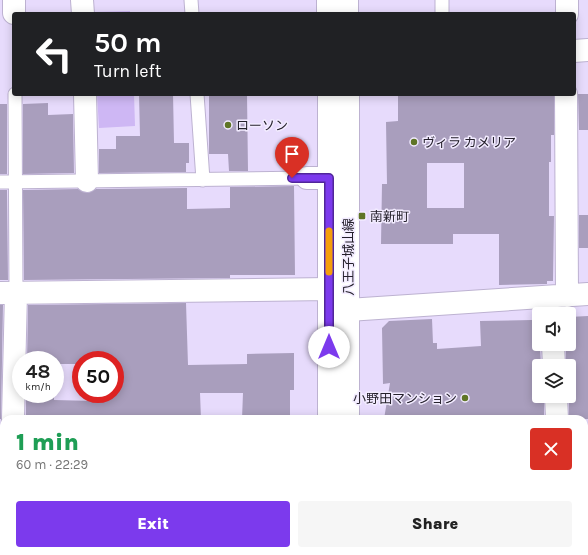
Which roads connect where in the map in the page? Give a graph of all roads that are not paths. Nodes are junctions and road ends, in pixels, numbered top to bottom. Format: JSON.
{"nodes":[{"id":1,"x":82,"y":0,"type":"edge"},
{"id":2,"x":191,"y":0,"type":"edge"},
{"id":3,"x":328,"y":0,"type":"edge"},
{"id":4,"x":347,"y":0,"type":"edge"},
{"id":5,"x":442,"y":0,"type":"edge"},
{"id":6,"x":567,"y":0,"type":"edge"},
{"id":7,"x":83,"y":12,"type":"edge"},
{"id":8,"x":192,"y":12,"type":"edge"},
{"id":9,"x":328,"y":12,"type":"edge"},
{"id":10,"x":347,"y":12,"type":"edge"},
{"id":11,"x":442,"y":12,"type":"edge"},
{"id":12,"x":567,"y":12,"type":"edge"},
{"id":13,"x":588,"y":50,"type":"edge"},
{"id":14,"x":576,"y":51,"type":"edge"},
{"id":15,"x":14,"y":96,"type":"edge"},
{"id":16,"x":85,"y":96,"type":"edge"},
{"id":17,"x":197,"y":96,"type":"edge"},
{"id":18,"x":328,"y":96,"type":"edge"},
{"id":19,"x":348,"y":96,"type":"edge"},
{"id":20,"x":566,"y":96,"type":"edge"},
{"id":21,"x":307,"y":178,"type":"joint"},
{"id":22,"x":339,"y":178,"type":"junction"},
{"id":23,"x":203,"y":180,"type":"junction"},
{"id":24,"x":87,"y":181,"type":"junction"},
{"id":25,"x":0,"y":182,"type":"edge"},
{"id":26,"x":15,"y":182,"type":"junction"},
{"id":27,"x":329,"y":289,"type":"junction"},
{"id":28,"x":8,"y":293,"type":"edge"},
{"id":29,"x":588,"y":294,"type":"edge"},
{"id":30,"x":556,"y":302,"type":"edge"},
{"id":31,"x":348,"y":310,"type":"junction"},
{"id":32,"x":556,"y":403,"type":"edge"},
{"id":33,"x":13,"y":415,"type":"edge"},
{"id":34,"x":329,"y":415,"type":"edge"},
{"id":35,"x":348,"y":415,"type":"edge"},
{"id":36,"x":557,"y":415,"type":"edge"}],
"edges":[{"from":1,"to":7,"type":"street"},
{"from":2,"to":8,"type":"lane"},
{"from":3,"to":9,"type":"street"},
{"from":4,"to":10,"type":"street"},
{"from":5,"to":11,"type":"lane"},
{"from":6,"to":12,"type":"street"},
{"from":13,"to":14,"type":"street"},
{"from":15,"to":26,"type":"lane"},
{"from":16,"to":24,"type":"street"},
{"from":17,"to":23,"type":"lane"},
{"from":18,"to":22,"type":"street","name":"八王子城山線"},
{"from":19,"to":22,"type":"street","name":"八王子城山線"},
{"from":20,"to":30,"type":"street"},
{"from":21,"to":22,"type":"street"},
{"from":21,"to":23,"type":"lane"},
{"from":22,"to":27,"type":"street","name":"八王子城山線"},
{"from":22,"to":31,"type":"street","name":"八王子城山線"},
{"from":23,"to":24,"type":"lane"},
{"from":24,"to":26,"type":"lane"},
{"from":25,"to":26,"type":"lane"},
{"from":26,"to":28,"type":"lane"},
{"from":27,"to":28,"type":"street"},
{"from":27,"to":31,"type":"street"},
{"from":27,"to":34,"type":"street","name":"八王子城山線"},
{"from":28,"to":33,"type":"street"},
{"from":29,"to":30,"type":"street"},
{"from":30,"to":31,"type":"street"},
{"from":31,"to":35,"type":"street","name":"八王子城山線"},
{"from":32,"to":36,"type":"street"}]}
